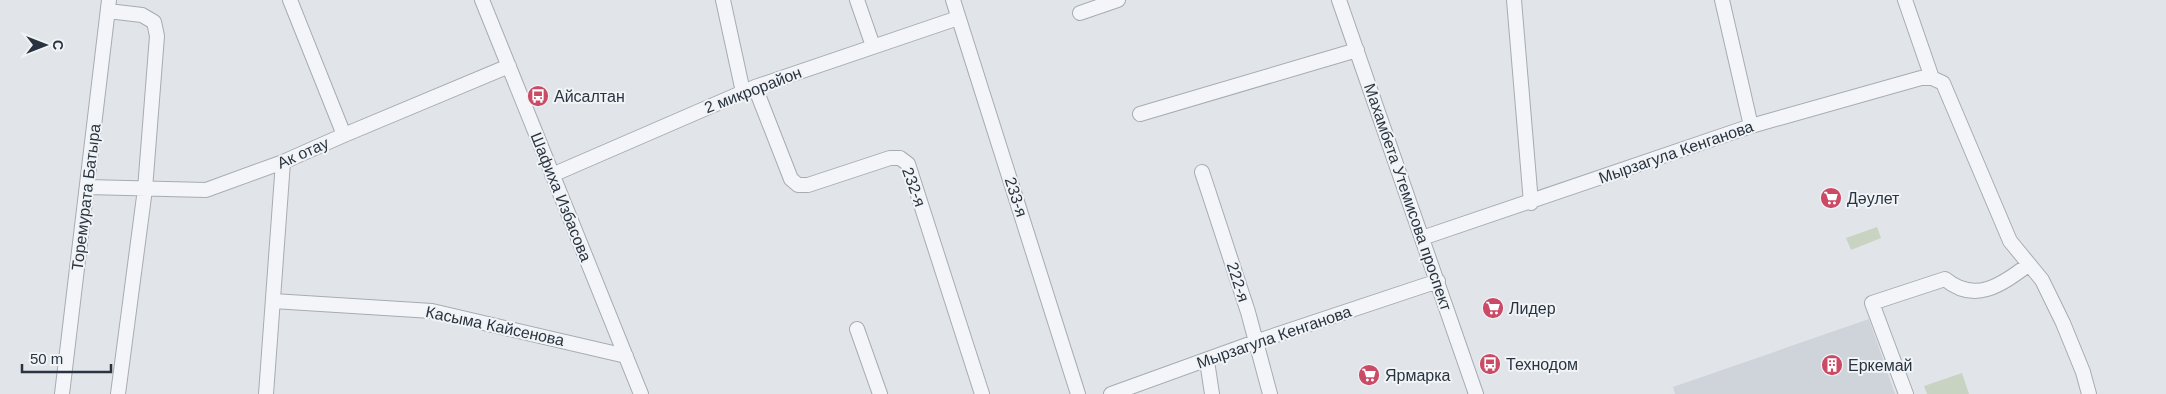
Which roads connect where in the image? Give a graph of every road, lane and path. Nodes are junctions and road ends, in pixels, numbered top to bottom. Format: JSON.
{"nodes":[{"id":1,"x":290,"y":0,"type":"edge"},
{"id":2,"x":482,"y":0,"type":"edge"},
{"id":3,"x":723,"y":0,"type":"edge"},
{"id":4,"x":857,"y":0,"type":"edge"},
{"id":5,"x":953,"y":0,"type":"edge"},
{"id":6,"x":1118,"y":0,"type":"edge"},
{"id":7,"x":1339,"y":0,"type":"edge"},
{"id":8,"x":1514,"y":0,"type":"edge"},
{"id":9,"x":1722,"y":0,"type":"edge"},
{"id":10,"x":1905,"y":0,"type":"edge"},
{"id":11,"x":109,"y":5,"type":"edge"},
{"id":12,"x":1080,"y":13,"type":"dead end"},
{"id":13,"x":958,"y":18,"type":"junction"},
{"id":14,"x":873,"y":46,"type":"junction"},
{"id":15,"x":1357,"y":50,"type":"junction"},
{"id":16,"x":508,"y":66,"type":"junction"},
{"id":17,"x":1932,"y":78,"type":"junction"},
{"id":18,"x":749,"y":90,"type":"junction"},
{"id":19,"x":1140,"y":114,"type":"dead end"},
{"id":20,"x":1751,"y":126,"type":"junction"},
{"id":21,"x":344,"y":135,"type":"junction"},
{"id":22,"x":283,"y":162,"type":"junction"},
{"id":23,"x":1202,"y":172,"type":"dead end"},
{"id":24,"x":552,"y":175,"type":"junction"},
{"id":25,"x":87,"y":187,"type":"junction"},
{"id":26,"x":145,"y":189,"type":"junction"},
{"id":27,"x":1531,"y":202,"type":"junction"},
{"id":28,"x":1422,"y":238,"type":"junction"},
{"id":29,"x":2028,"y":265,"type":"junction"},
{"id":30,"x":1438,"y":281,"type":"junction"},
{"id":31,"x":273,"y":301,"type":"junction"},
{"id":32,"x":857,"y":329,"type":"dead end"},
{"id":33,"x":1254,"y":342,"type":"junction"},
{"id":34,"x":626,"y":356,"type":"junction"},
{"id":35,"x":1207,"y":361,"type":"junction"},
{"id":36,"x":62,"y":394,"type":"edge"},
{"id":37,"x":118,"y":394,"type":"edge"},
{"id":38,"x":266,"y":394,"type":"edge"},
{"id":39,"x":641,"y":394,"type":"edge"},
{"id":40,"x":880,"y":394,"type":"edge"},
{"id":41,"x":982,"y":394,"type":"edge"},
{"id":42,"x":1078,"y":394,"type":"edge"},
{"id":43,"x":1111,"y":394,"type":"edge"},
{"id":44,"x":1212,"y":394,"type":"edge"},
{"id":45,"x":1270,"y":394,"type":"edge"},
{"id":46,"x":1476,"y":394,"type":"edge"},
{"id":47,"x":1906,"y":394,"type":"edge"},
{"id":48,"x":2089,"y":394,"type":"edge"}],
"edges":[{"from":1,"to":21,"type":"street"},
{"from":2,"to":16,"type":"street","name":"Шафиха Избасова"},
{"from":3,"to":18,"type":"street","name":"232-я"},
{"from":4,"to":14,"type":"street"},
{"from":5,"to":13,"type":"street","name":"233-я"},
{"from":6,"to":12,"type":"street"},
{"from":7,"to":15,"type":"street","name":"Махамбета Утемисова проспект"},
{"from":8,"to":27,"type":"street"},
{"from":9,"to":20,"type":"street"},
{"from":10,"to":17,"type":"street"},
{"from":11,"to":25,"type":"street","name":"Торемурата Батыра"},
{"from":11,"to":26,"type":"street"},
{"from":13,"to":14,"type":"street","name":"2 микрорайон"},
{"from":13,"to":42,"type":"street","name":"233-я"},
{"from":14,"to":18,"type":"street","name":"2 микрорайон"},
{"from":15,"to":19,"type":"street"},
{"from":15,"to":28,"type":"street","name":"Махамбета Утемисова проспект"},
{"from":16,"to":21,"type":"street","name":"Ак отау"},
{"from":16,"to":24,"type":"street","name":"Шафиха Избасова"},
{"from":17,"to":20,"type":"street","name":"Мырзагула Кенганова"},
{"from":17,"to":29,"type":"street"},
{"from":18,"to":24,"type":"street","name":"2 микрорайон"},
{"from":18,"to":41,"type":"street","name":"232-я"},
{"from":20,"to":27,"type":"street","name":"Мырзагула Кенганова"},
{"from":21,"to":22,"type":"street","name":"Ак отау"},
{"from":22,"to":26,"type":"street","name":"Ак отау"},
{"from":22,"to":31,"type":"street"},
{"from":23,"to":33,"type":"street","name":"222-я"},
{"from":24,"to":34,"type":"street","name":"Шафиха Избасова"},
{"from":25,"to":26,"type":"street","name":"Ак отау"},
{"from":25,"to":36,"type":"street","name":"Торемурата Батыра"},
{"from":26,"to":37,"type":"street"},
{"from":27,"to":28,"type":"street","name":"Мырзагула Кенганова"},
{"from":28,"to":30,"type":"street","name":"Махамбета Утемисова проспект"},
{"from":29,"to":47,"type":"street"},
{"from":29,"to":48,"type":"street"},
{"from":30,"to":33,"type":"street","name":"Мырзагула Кенганова"},
{"from":30,"to":46,"type":"street","name":"Махамбета Утемисова проспект"},
{"from":31,"to":34,"type":"street","name":"Касыма Кайсенова"},
{"from":31,"to":38,"type":"street"},
{"from":32,"to":40,"type":"street"},
{"from":33,"to":35,"type":"street","name":"Мырзагула Кенганова"},
{"from":33,"to":45,"type":"street","name":"222-я"},
{"from":34,"to":39,"type":"street","name":"Шафиха Избасова"},
{"from":35,"to":43,"type":"street","name":"Мырзагула Кенганова"},
{"from":35,"to":44,"type":"street"}]}
